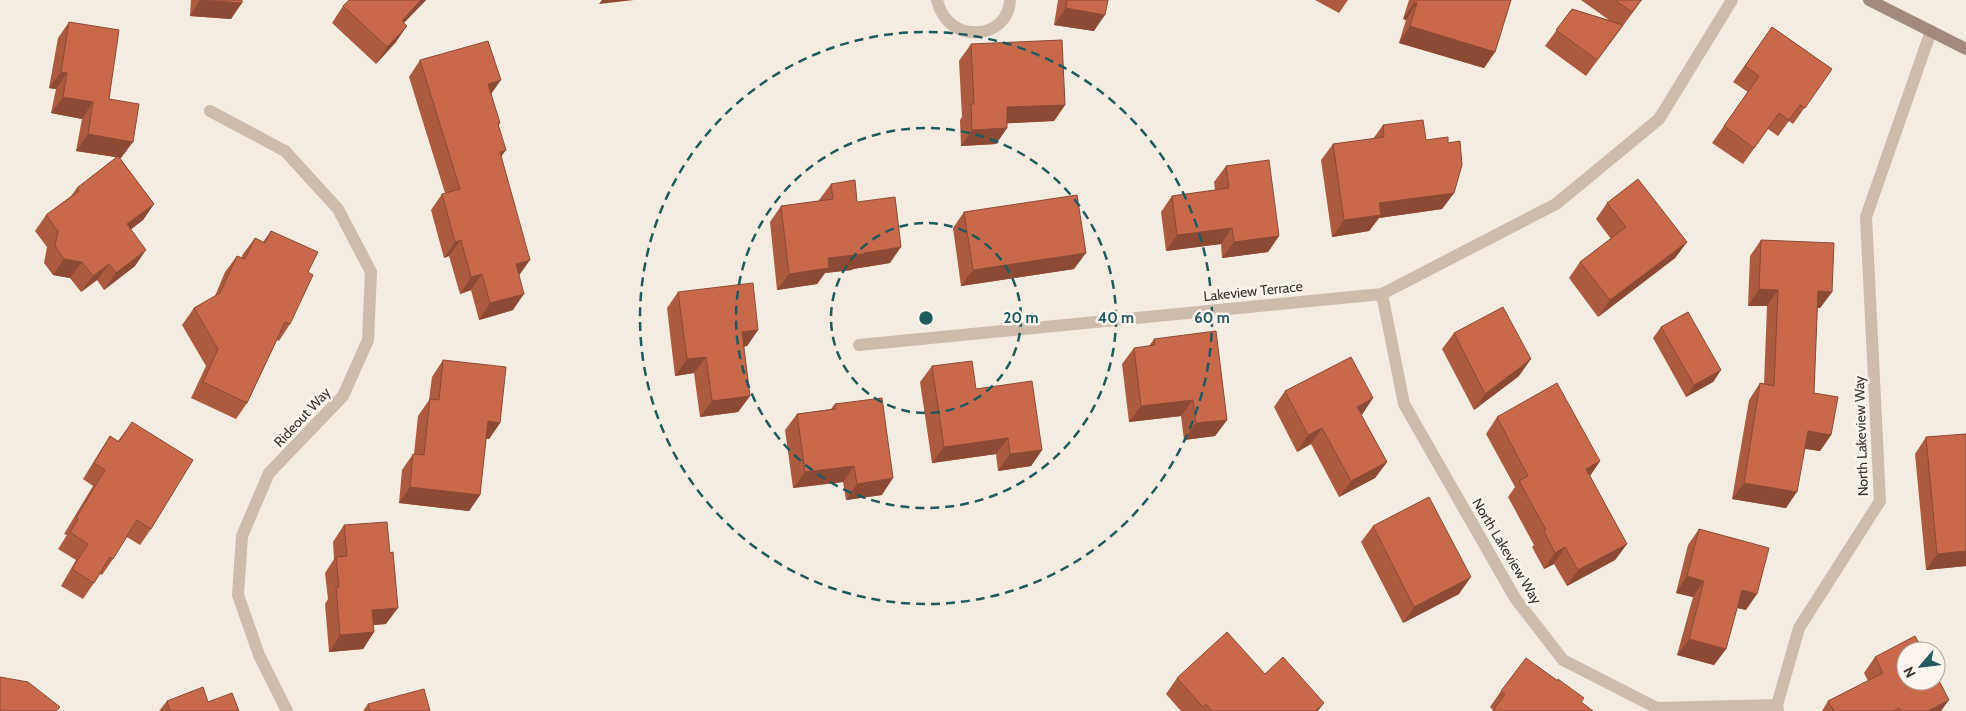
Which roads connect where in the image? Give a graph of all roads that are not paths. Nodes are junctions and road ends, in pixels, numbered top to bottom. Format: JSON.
{"nodes":[{"id":1,"x":937,"y":0,"type":"edge"},
{"id":2,"x":1010,"y":0,"type":"edge"},
{"id":3,"x":1732,"y":0,"type":"edge"},
{"id":4,"x":1869,"y":0,"type":"edge"},
{"id":5,"x":1931,"y":31,"type":"junction"},
{"id":6,"x":1966,"y":49,"type":"edge"},
{"id":7,"x":210,"y":111,"type":"dead end"},
{"id":8,"x":1382,"y":294,"type":"junction"},
{"id":9,"x":859,"y":345,"type":"dead end"},
{"id":10,"x":1778,"y":708,"type":"edge"},
{"id":11,"x":287,"y":711,"type":"edge"}],
"edges":[{"from":1,"to":2,"type":"street"},
{"from":3,"to":8,"type":"street"},
{"from":4,"to":5,"type":"street"},
{"from":5,"to":6,"type":"street"},
{"from":5,"to":10,"type":"street","name":"North Lakeview Way"},
{"from":7,"to":11,"type":"street","name":"Rideout Way"},
{"from":8,"to":9,"type":"street","name":"Lakeview Terrace"},
{"from":8,"to":10,"type":"street","name":"North Lakeview Way"}]}
